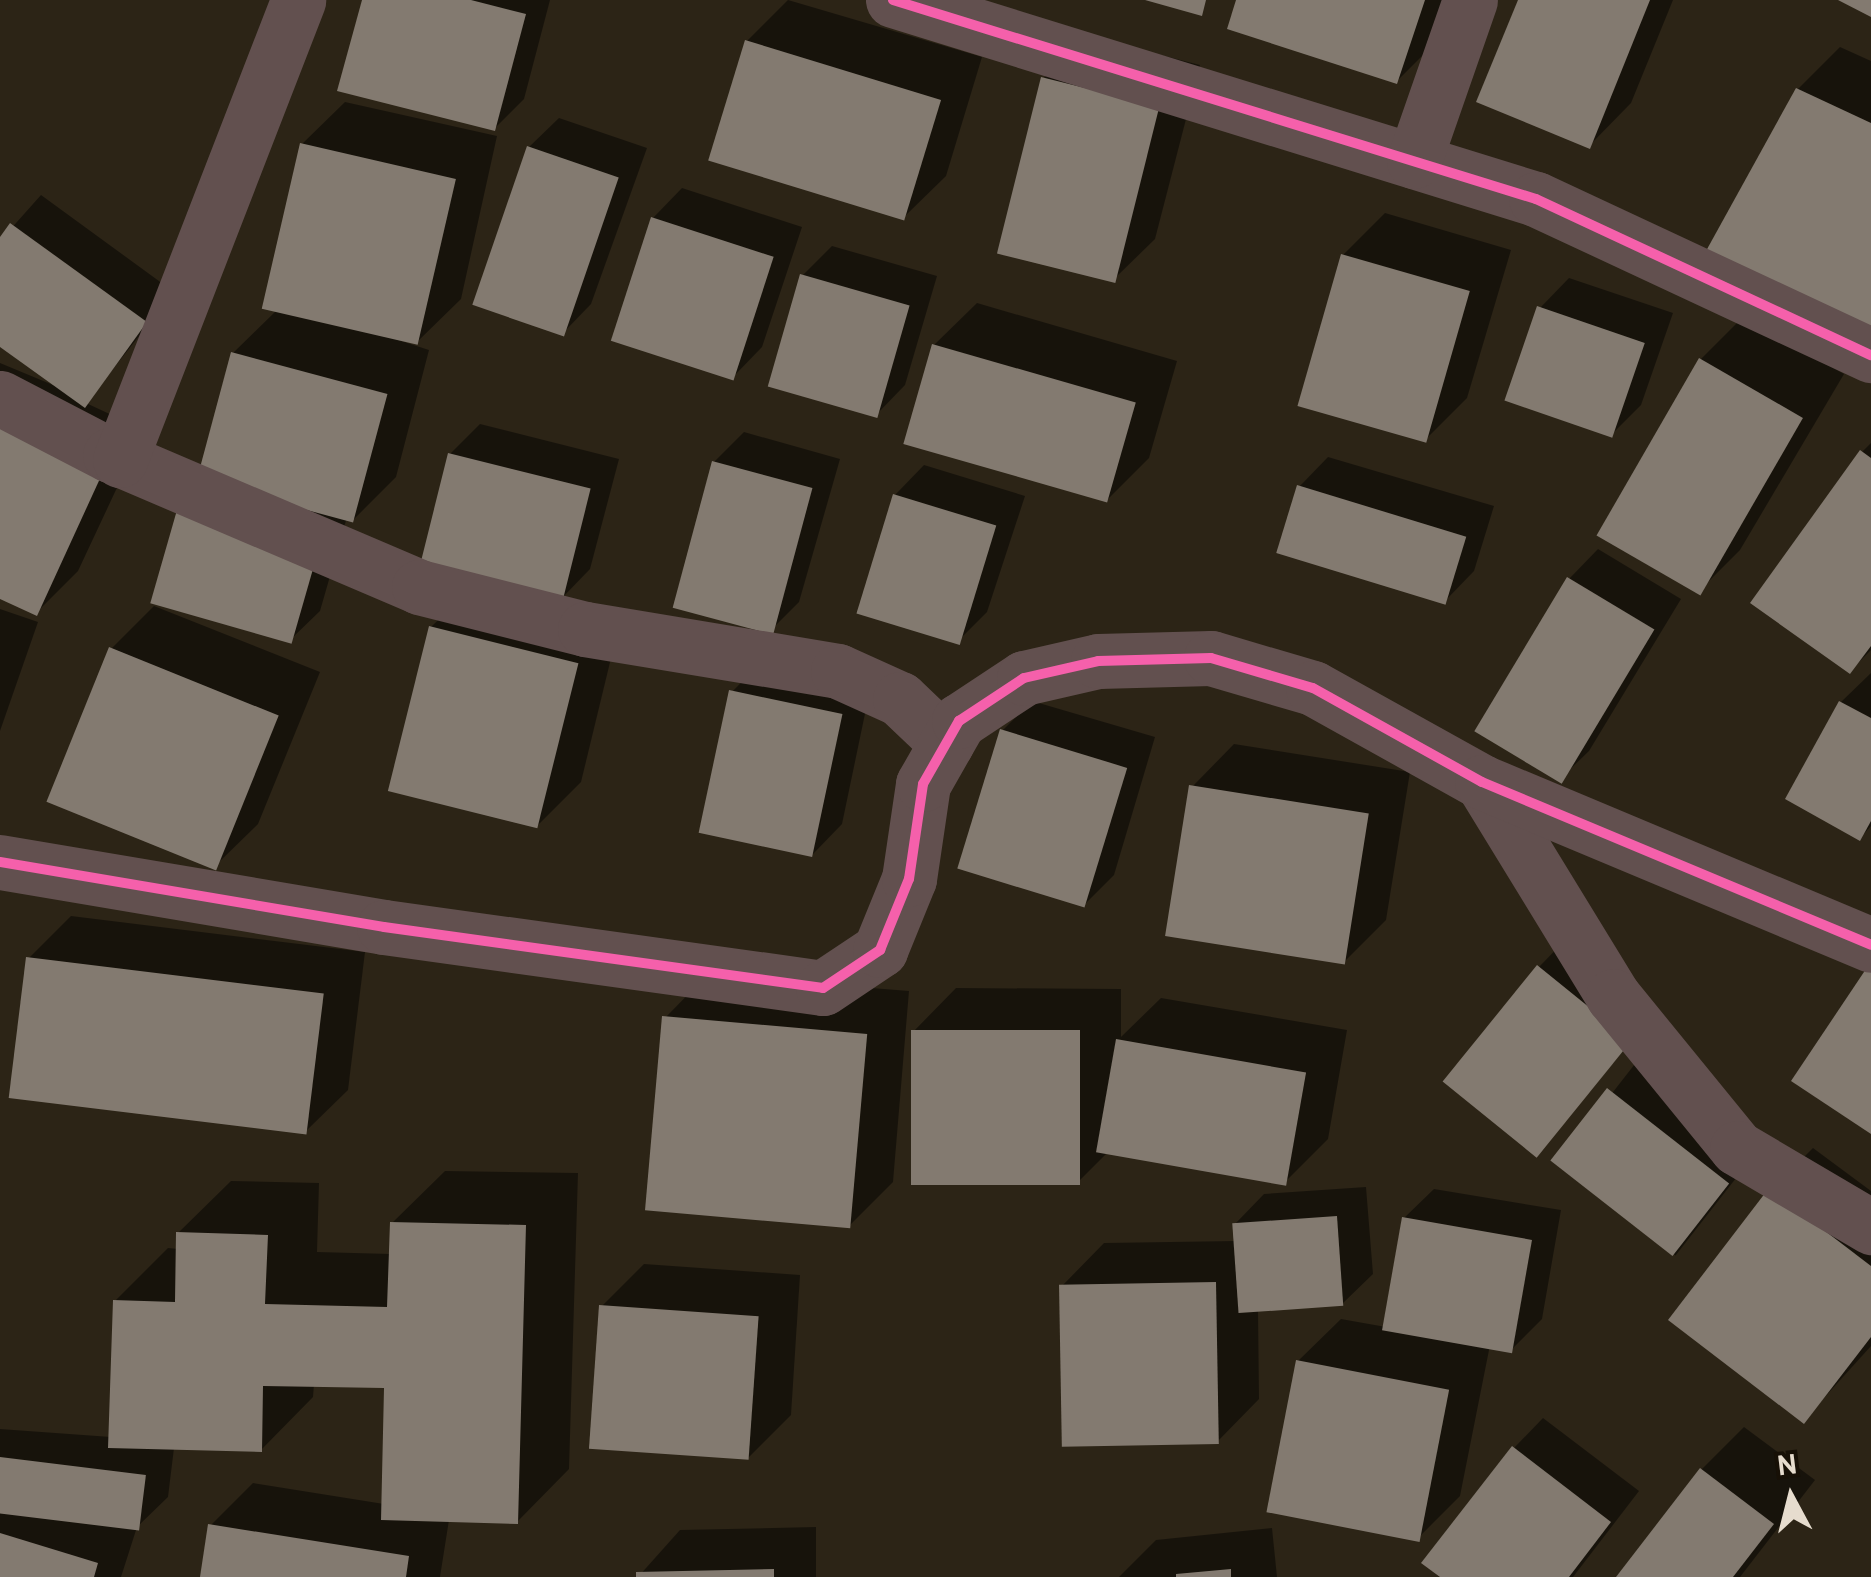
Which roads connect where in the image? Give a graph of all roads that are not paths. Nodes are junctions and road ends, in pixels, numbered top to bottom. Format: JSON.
{"nodes":[{"id":1,"x":298,"y":0,"type":"edge"},
{"id":2,"x":893,"y":0,"type":"edge"},
{"id":3,"x":1470,"y":0,"type":"edge"},
{"id":4,"x":1414,"y":161,"type":"junction"},
{"id":5,"x":1871,"y":355,"type":"edge"},
{"id":6,"x":0,"y":398,"type":"edge"},
{"id":7,"x":120,"y":460,"type":"junction"},
{"id":8,"x":946,"y":743,"type":"junction"},
{"id":9,"x":1482,"y":782,"type":"junction"},
{"id":10,"x":0,"y":862,"type":"edge"},
{"id":11,"x":1871,"y":945,"type":"edge"},
{"id":12,"x":1871,"y":1227,"type":"edge"}],
"edges":[{"from":1,"to":7,"type":"street"},
{"from":2,"to":4,"type":"street"},
{"from":3,"to":4,"type":"street"},
{"from":4,"to":5,"type":"street"},
{"from":6,"to":7,"type":"street"},
{"from":7,"to":8,"type":"street"},
{"from":8,"to":9,"type":"street"},
{"from":8,"to":10,"type":"street"},
{"from":9,"to":11,"type":"street"},
{"from":9,"to":12,"type":"street"}]}
